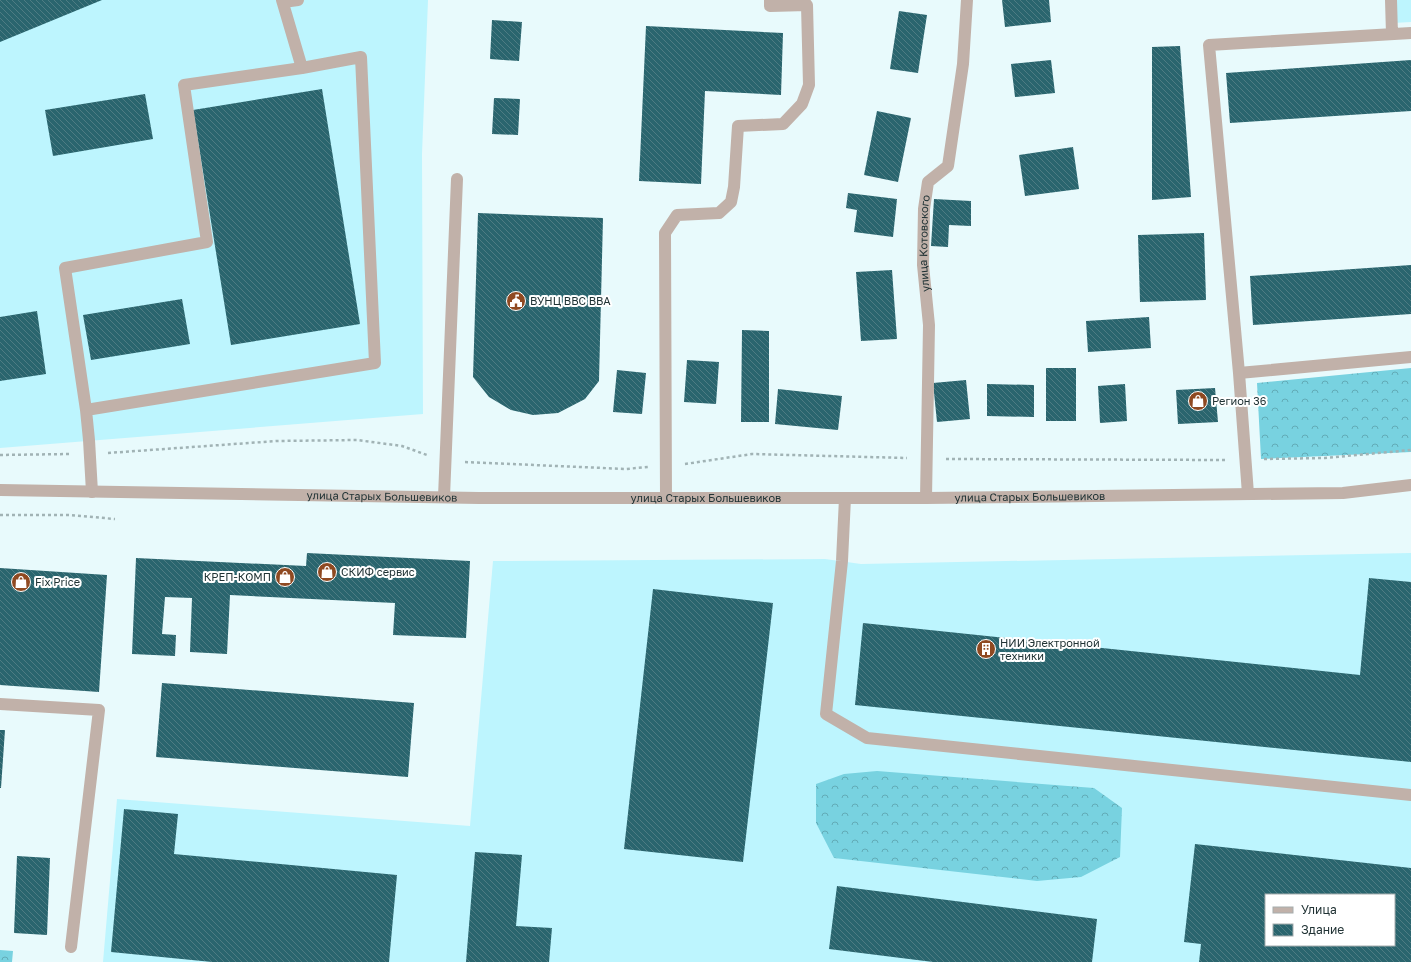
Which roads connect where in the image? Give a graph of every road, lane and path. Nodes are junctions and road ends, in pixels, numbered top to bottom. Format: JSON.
{"nodes":[{"id":1,"x":298,"y":0,"type":"edge"},
{"id":2,"x":770,"y":0,"type":"edge"},
{"id":3,"x":967,"y":0,"type":"edge"},
{"id":4,"x":1391,"y":0,"type":"edge"},
{"id":5,"x":282,"y":1,"type":"edge"},
{"id":6,"x":1411,"y":33,"type":"edge"},
{"id":7,"x":1392,"y":34,"type":"junction"},
{"id":8,"x":302,"y":68,"type":"junction"},
{"id":9,"x":457,"y":179,"type":"dead end"},
{"id":10,"x":1411,"y":357,"type":"edge"},
{"id":11,"x":1239,"y":373,"type":"junction"},
{"id":12,"x":86,"y":410,"type":"junction"},
{"id":13,"x":1411,"y":450,"type":"edge"},
{"id":14,"x":90,"y":454,"type":"junction"},
{"id":15,"x":0,"y":455,"type":"edge"},
{"id":16,"x":926,"y":459,"type":"junction"},
{"id":17,"x":1245,"y":460,"type":"junction"},
{"id":18,"x":446,"y":461,"type":"junction"},
{"id":19,"x":666,"y":466,"type":"junction"},
{"id":20,"x":1411,"y":484,"type":"edge"},
{"id":21,"x":0,"y":490,"type":"edge"},
{"id":22,"x":92,"y":492,"type":"junction"},
{"id":23,"x":1248,"y":494,"type":"junction"},
{"id":24,"x":444,"y":497,"type":"junction"},
{"id":25,"x":666,"y":498,"type":"junction"},
{"id":26,"x":845,"y":498,"type":"junction"},
{"id":27,"x":926,"y":498,"type":"junction"},
{"id":28,"x":0,"y":515,"type":"edge"},
{"id":29,"x":115,"y":519,"type":"dead end"},
{"id":30,"x":0,"y":704,"type":"edge"},
{"id":31,"x":1411,"y":795,"type":"edge"},
{"id":32,"x":71,"y":947,"type":"dead end"}],
"edges":[{"from":1,"to":5,"type":"street"},
{"from":2,"to":19,"type":"street"},
{"from":3,"to":16,"type":"street","name":"улица Котовского"},
{"from":4,"to":7,"type":"street"},
{"from":5,"to":8,"type":"street"},
{"from":6,"to":7,"type":"street"},
{"from":7,"to":11,"type":"street"},
{"from":8,"to":12,"type":"street"},
{"from":8,"to":12,"type":"street"},
{"from":9,"to":18,"type":"street"},
{"from":10,"to":11,"type":"street"},
{"from":11,"to":17,"type":"street"},
{"from":12,"to":14,"type":"street"},
{"from":13,"to":17,"type":"path"},
{"from":14,"to":15,"type":"path"},
{"from":14,"to":18,"type":"path"},
{"from":14,"to":22,"type":"street"},
{"from":16,"to":17,"type":"path"},
{"from":16,"to":19,"type":"path"},
{"from":16,"to":27,"type":"street","name":"улица Котовского"},
{"from":17,"to":23,"type":"street"},
{"from":18,"to":19,"type":"path"},
{"from":18,"to":24,"type":"street"},
{"from":19,"to":25,"type":"street"},
{"from":20,"to":23,"type":"street","name":"улица Старых Большевиков"},
{"from":21,"to":22,"type":"street","name":"улица Старых Большевиков"},
{"from":22,"to":24,"type":"street","name":"улица Старых Большевиков"},
{"from":23,"to":27,"type":"street","name":"улица Старых Большевиков"},
{"from":24,"to":25,"type":"street","name":"улица Старых Большевиков"},
{"from":25,"to":26,"type":"street","name":"улица Старых Большевиков"},
{"from":26,"to":27,"type":"street","name":"улица Старых Большевиков"},
{"from":26,"to":31,"type":"street"},
{"from":28,"to":29,"type":"path"},
{"from":30,"to":32,"type":"street"}]}
